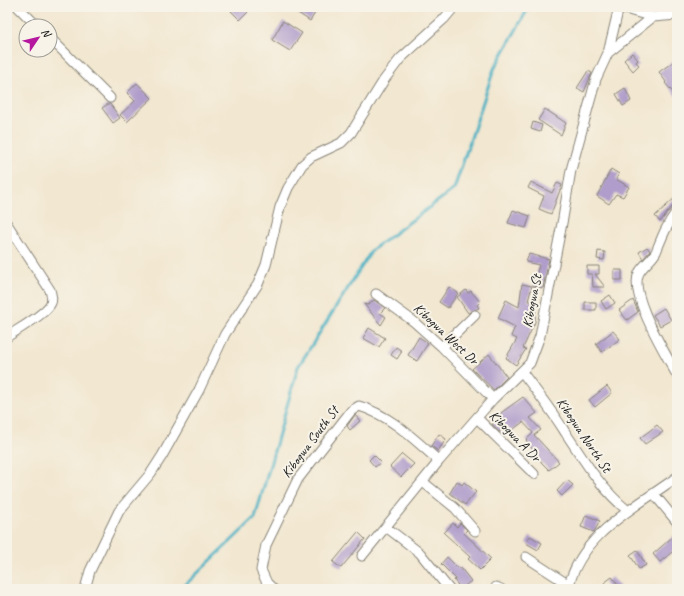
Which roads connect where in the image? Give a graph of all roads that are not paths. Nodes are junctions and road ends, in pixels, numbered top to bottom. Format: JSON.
{"nodes":[{"id":1,"x":18,"y":7,"type":"edge"},
{"id":2,"x":454,"y":7,"type":"edge"},
{"id":3,"x":618,"y":7,"type":"edge"},
{"id":4,"x":677,"y":15,"type":"edge"},
{"id":5,"x":653,"y":17,"type":"junction"},
{"id":6,"x":30,"y":18,"type":"edge"},
{"id":7,"x":58,"y":46,"type":"edge"},
{"id":8,"x":608,"y":53,"type":"junction"},
{"id":9,"x":110,"y":98,"type":"dead end"},
{"id":10,"x":677,"y":211,"type":"edge"},
{"id":11,"x":7,"y":224,"type":"edge"},
{"id":12,"x":376,"y":294,"type":"dead end"},
{"id":13,"x":475,"y":314,"type":"dead end"},
{"id":14,"x":7,"y":336,"type":"edge"},
{"id":15,"x":442,"y":347,"type":"junction"},
{"id":16,"x":522,"y":372,"type":"junction"},
{"id":17,"x":677,"y":375,"type":"edge"},
{"id":18,"x":493,"y":399,"type":"junction"},
{"id":19,"x":477,"y":418,"type":"junction"},
{"id":20,"x":439,"y":461,"type":"junction"},
{"id":21,"x":534,"y":474,"type":"dead end"},
{"id":22,"x":677,"y":477,"type":"edge"},
{"id":23,"x":423,"y":482,"type":"junction"},
{"id":24,"x":654,"y":494,"type":"junction"},
{"id":25,"x":627,"y":510,"type":"junction"},
{"id":26,"x":677,"y":522,"type":"edge"},
{"id":27,"x":386,"y":527,"type":"junction"},
{"id":28,"x":475,"y":531,"type":"dead end"},
{"id":29,"x":362,"y":556,"type":"dead end"},
{"id":30,"x":526,"y":557,"type":"dead end"},
{"id":31,"x":568,"y":587,"type":"edge"},
{"id":32,"x":85,"y":589,"type":"edge"},
{"id":33,"x":273,"y":589,"type":"edge"},
{"id":34,"x":449,"y":589,"type":"edge"}],
"edges":[{"from":1,"to":6,"type":"street"},
{"from":2,"to":32,"type":"street"},
{"from":3,"to":5,"type":"street"},
{"from":3,"to":8,"type":"street"},
{"from":4,"to":5,"type":"street"},
{"from":5,"to":8,"type":"street","name":"Kibogwa St"},
{"from":7,"to":9,"type":"street"},
{"from":8,"to":16,"type":"street","name":"Kibogwa St"},
{"from":10,"to":17,"type":"street"},
{"from":11,"to":14,"type":"street"},
{"from":12,"to":15,"type":"street","name":"Kibogwa West Dr"},
{"from":13,"to":15,"type":"street"},
{"from":15,"to":18,"type":"street","name":"Kibogwa West Dr"},
{"from":16,"to":18,"type":"street","name":"Kibogwa St"},
{"from":16,"to":25,"type":"street","name":"Kibogwa North St"},
{"from":18,"to":19,"type":"street","name":"Kibogwa St"},
{"from":19,"to":20,"type":"street","name":"Kibogwa St"},
{"from":19,"to":21,"type":"street","name":"Kibogwa A Dr"},
{"from":20,"to":23,"type":"street","name":"Kibogwa St"},
{"from":20,"to":33,"type":"street","name":"Kibogwa South St"},
{"from":22,"to":24,"type":"street"},
{"from":23,"to":27,"type":"street","name":"Kibogwa St"},
{"from":23,"to":28,"type":"street"},
{"from":24,"to":25,"type":"street"},
{"from":24,"to":26,"type":"street"},
{"from":25,"to":31,"type":"street"},
{"from":27,"to":29,"type":"street","name":"Kibogwa St"},
{"from":27,"to":34,"type":"street"},
{"from":30,"to":31,"type":"street"}]}
